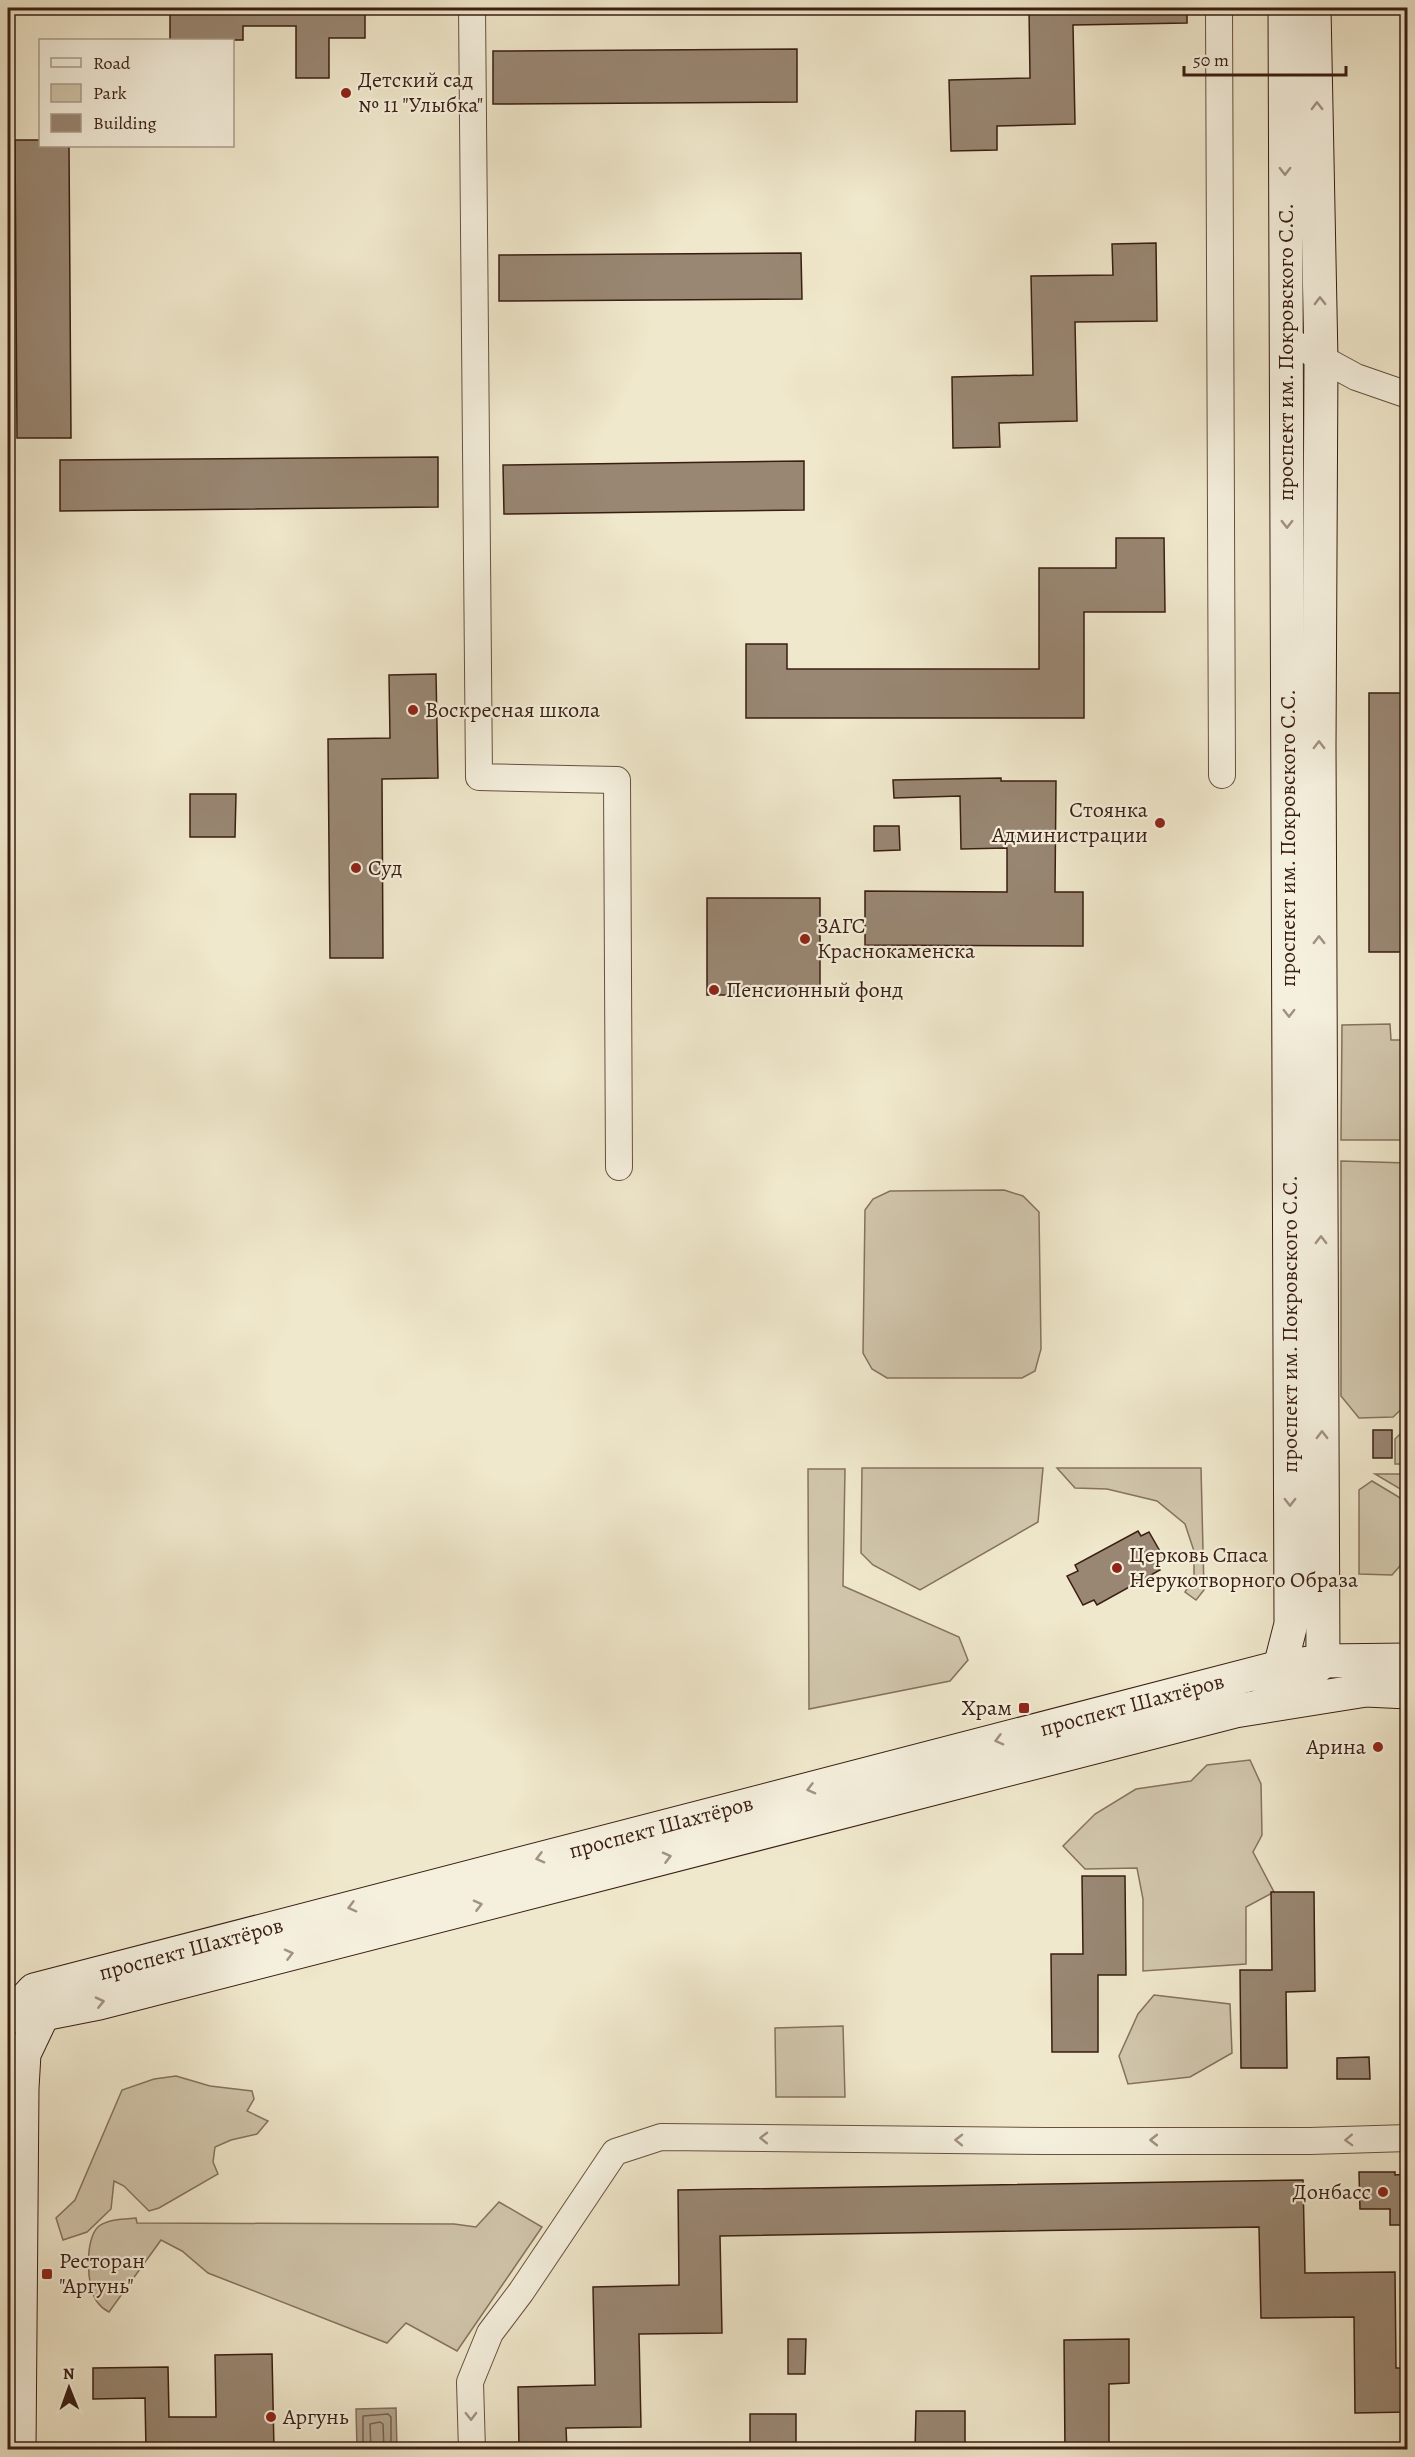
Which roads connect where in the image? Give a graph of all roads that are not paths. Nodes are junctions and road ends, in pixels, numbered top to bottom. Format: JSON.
{"nodes":[{"id":1,"x":472,"y":8,"type":"edge"},
{"id":2,"x":1220,"y":8,"type":"edge"},
{"id":3,"x":1285,"y":8,"type":"edge"},
{"id":4,"x":1314,"y":8,"type":"edge"},
{"id":5,"x":1286,"y":339,"type":"junction"},
{"id":6,"x":1320,"y":360,"type":"junction"},
{"id":7,"x":1407,"y":395,"type":"edge"},
{"id":8,"x":1222,"y":775,"type":"dead end"},
{"id":9,"x":619,"y":1167,"type":"dead end"},
{"id":10,"x":1291,"y":1624,"type":"junction"},
{"id":11,"x":1407,"y":1660,"type":"edge"},
{"id":12,"x":1323,"y":1661,"type":"junction"},
{"id":13,"x":1280,"y":1667,"type":"junction"},
{"id":14,"x":1366,"y":1690,"type":"junction"},
{"id":15,"x":1407,"y":1692,"type":"edge"},
{"id":16,"x":1260,"y":1706,"type":"junction"},
{"id":17,"x":43,"y":2014,"type":"junction"},
{"id":18,"x":8,"y":2016,"type":"edge"},
{"id":19,"x":1407,"y":2138,"type":"edge"},
{"id":20,"x":19,"y":2450,"type":"edge"},
{"id":21,"x":472,"y":2450,"type":"edge"}],
"edges":[{"from":1,"to":9,"type":"street"},
{"from":2,"to":8,"type":"street"},
{"from":3,"to":5,"type":"main road","name":"проспект им. Покровского С.С.","one_way":true},
{"from":6,"to":4,"type":"main road","name":"проспект им. Покровского С.С.","one_way":true},
{"from":5,"to":6,"type":"street"},
{"from":5,"to":10,"type":"main road","name":"проспект им. Покровского С.С.","one_way":true},
{"from":6,"to":7,"type":"street"},
{"from":12,"to":6,"type":"main road","name":"проспект им. Покровского С.С.","one_way":true},
{"from":10,"to":12,"type":"main road","name":"проспект Шахтёров"},
{"from":10,"to":13,"type":"main road","name":"проспект им. Покровского С.С."},
{"from":11,"to":12,"type":"main road","name":"проспект Шахтёров"},
{"from":12,"to":13,"type":"main road","name":"проспект Шахтёров"},
{"from":12,"to":14,"type":"main road","name":"проспект Шахтёров"},
{"from":12,"to":16,"type":"main road","name":"проспект Шахтёров"},
{"from":13,"to":18,"type":"main road","name":"проспект Шахтёров","one_way":true},
{"from":14,"to":15,"type":"main road","name":"проспект Шахтёров"},
{"from":14,"to":16,"type":"main road","name":"проспект Шахтёров"},
{"from":17,"to":16,"type":"main road","name":"проспект Шахтёров","one_way":true},
{"from":17,"to":18,"type":"main road","name":"проспект Шахтёров"},
{"from":17,"to":20,"type":"main road"},
{"from":19,"to":21,"type":"street","one_way":true}]}
